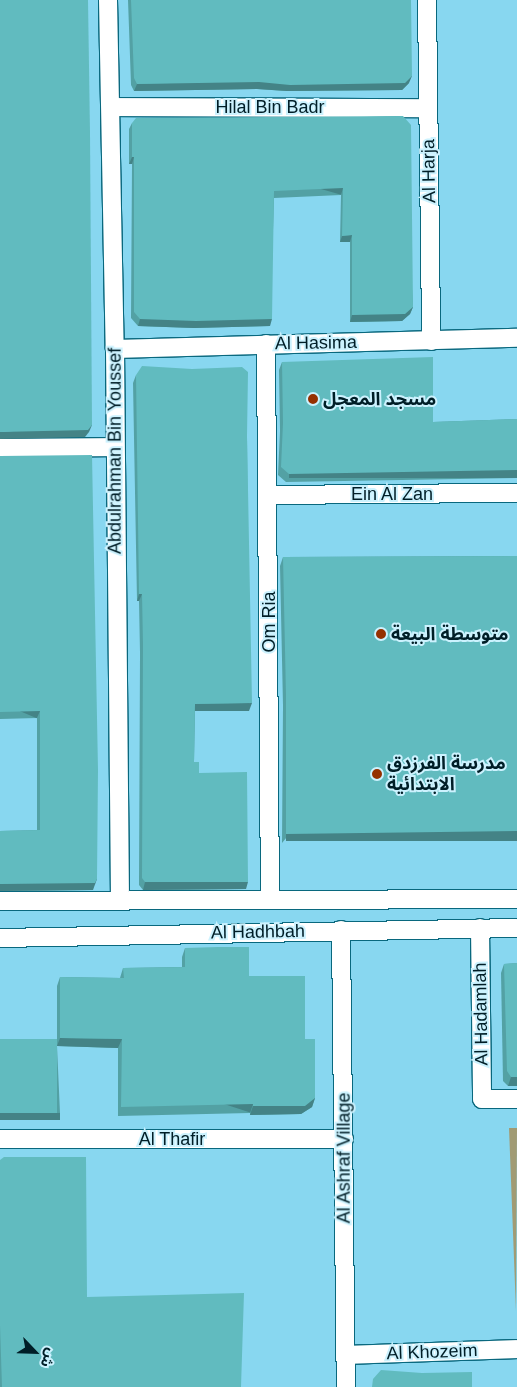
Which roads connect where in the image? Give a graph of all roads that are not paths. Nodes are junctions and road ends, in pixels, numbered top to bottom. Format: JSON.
{"nodes":[{"id":1,"x":108,"y":0,"type":"edge"},
{"id":2,"x":427,"y":0,"type":"edge"},
{"id":3,"x":111,"y":107,"type":"junction"},
{"id":4,"x":428,"y":108,"type":"junction"},
{"id":5,"x":517,"y":338,"type":"edge"},
{"id":6,"x":431,"y":341,"type":"junction"},
{"id":7,"x":266,"y":344,"type":"junction"},
{"id":8,"x":115,"y":349,"type":"junction"},
{"id":9,"x":115,"y":447,"type":"junction"},
{"id":10,"x":0,"y":448,"type":"edge"},
{"id":11,"x":517,"y":493,"type":"edge"},
{"id":12,"x":268,"y":494,"type":"junction"},
{"id":13,"x":270,"y":899,"type":"junction"},
{"id":14,"x":517,"y":899,"type":"edge"},
{"id":15,"x":0,"y":901,"type":"edge"},
{"id":16,"x":120,"y":901,"type":"junction"},
{"id":17,"x":480,"y":928,"type":"junction"},
{"id":18,"x":517,"y":928,"type":"edge"},
{"id":19,"x":341,"y":930,"type":"junction"},
{"id":20,"x":0,"y":938,"type":"edge"},
{"id":21,"x":517,"y":1099,"type":"edge"},
{"id":22,"x":0,"y":1139,"type":"edge"},
{"id":23,"x":344,"y":1139,"type":"junction"},
{"id":24,"x":517,"y":1350,"type":"edge"},
{"id":25,"x":346,"y":1355,"type":"junction"},
{"id":26,"x":346,"y":1387,"type":"edge"}],
"edges":[{"from":1,"to":3,"type":"street","name":"Abdulrahman Bin Youssef"},
{"from":2,"to":4,"type":"street","name":"Al Harja"},
{"from":3,"to":4,"type":"street","name":"Hilal Bin Badr"},
{"from":3,"to":8,"type":"street","name":"Abdulrahman Bin Youssef"},
{"from":4,"to":6,"type":"street","name":"Al Harja"},
{"from":5,"to":6,"type":"street","name":"Al Hasima"},
{"from":6,"to":7,"type":"street","name":"Al Hasima"},
{"from":7,"to":8,"type":"street","name":"Al Hasima"},
{"from":7,"to":12,"type":"street","name":"Om Ria"},
{"from":8,"to":9,"type":"street","name":"Abdulrahman Bin Youssef"},
{"from":9,"to":10,"type":"street"},
{"from":9,"to":16,"type":"street","name":"Abdulrahman Bin Youssef"},
{"from":11,"to":12,"type":"street","name":"Ein Al Zan"},
{"from":12,"to":13,"type":"street","name":"Om Ria"},
{"from":13,"to":14,"type":"street","name":"Al Hadhbah"},
{"from":13,"to":16,"type":"street","name":"Al Hadhbah"},
{"from":15,"to":16,"type":"street","name":"Al Hadhbah"},
{"from":17,"to":18,"type":"street","name":"Al Hadhbah"},
{"from":17,"to":19,"type":"street","name":"Al Hadhbah"},
{"from":17,"to":21,"type":"street","name":"Al Hadamlah"},
{"from":19,"to":20,"type":"street","name":"Al Hadhbah"},
{"from":19,"to":23,"type":"street","name":"Al Ashraf Village"},
{"from":22,"to":23,"type":"street","name":"Al Thafir"},
{"from":23,"to":25,"type":"street","name":"Al Ashraf Village"},
{"from":24,"to":25,"type":"street","name":"Al Khozeim"},
{"from":25,"to":26,"type":"street","name":"Al Ashraf Village"}]}
